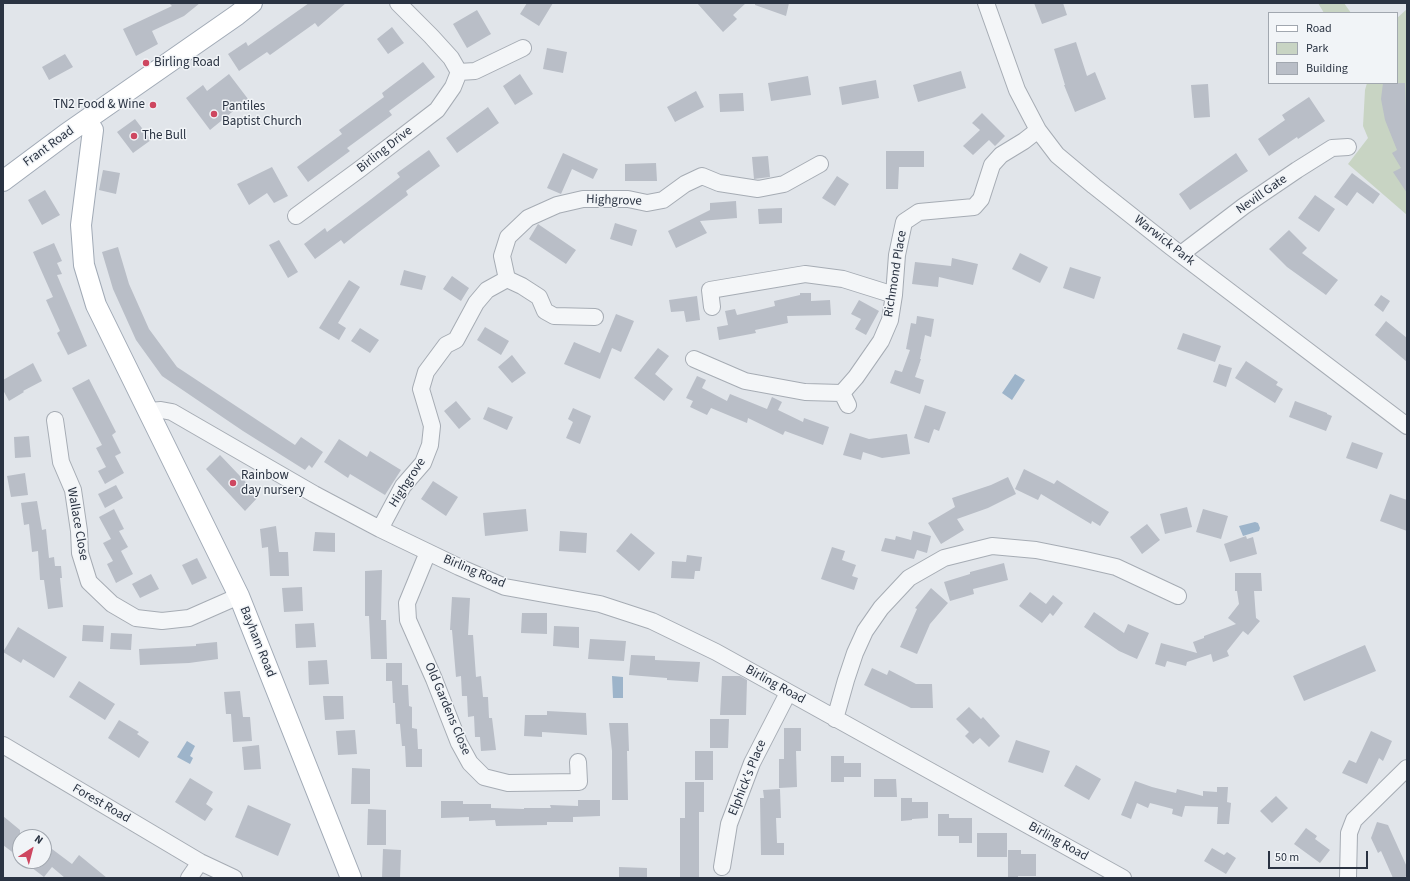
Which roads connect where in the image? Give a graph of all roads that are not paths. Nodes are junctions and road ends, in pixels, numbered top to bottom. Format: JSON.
{"nodes":[{"id":1,"x":252,"y":3,"type":"edge"},
{"id":2,"x":398,"y":3,"type":"edge"},
{"id":3,"x":986,"y":3,"type":"edge"},
{"id":4,"x":523,"y":48,"type":"dead end"},
{"id":5,"x":459,"y":72,"type":"junction"},
{"id":6,"x":86,"y":120,"type":"junction"},
{"id":7,"x":1038,"y":130,"type":"junction"},
{"id":8,"x":1348,"y":147,"type":"dead end"},
{"id":9,"x":820,"y":164,"type":"dead end"},
{"id":10,"x":3,"y":181,"type":"edge"},
{"id":11,"x":296,"y":216,"type":"dead end"},
{"id":12,"x":1181,"y":254,"type":"junction"},
{"id":13,"x":507,"y":279,"type":"junction"},
{"id":14,"x":894,"y":295,"type":"junction"},
{"id":15,"x":712,"y":307,"type":"dead end"},
{"id":16,"x":596,"y":317,"type":"dead end"},
{"id":17,"x":694,"y":359,"type":"dead end"},
{"id":18,"x":149,"y":411,"type":"junction"},
{"id":19,"x":55,"y":420,"type":"dead end"},
{"id":20,"x":1407,"y":426,"type":"edge"},
{"id":21,"x":380,"y":529,"type":"junction"},
{"id":22,"x":428,"y":552,"type":"junction"},
{"id":23,"x":239,"y":596,"type":"junction"},
{"id":24,"x":1178,"y":596,"type":"dead end"},
{"id":25,"x":788,"y":693,"type":"junction"},
{"id":26,"x":836,"y":719,"type":"junction"},
{"id":27,"x":3,"y":746,"type":"edge"},
{"id":28,"x":578,"y":762,"type":"dead end"},
{"id":29,"x":1407,"y":768,"type":"edge"},
{"id":30,"x":200,"y":862,"type":"junction"},
{"id":31,"x":722,"y":867,"type":"dead end"},
{"id":32,"x":189,"y":878,"type":"edge"},
{"id":33,"x":234,"y":878,"type":"edge"},
{"id":34,"x":351,"y":878,"type":"edge"},
{"id":35,"x":1123,"y":878,"type":"edge"},
{"id":36,"x":1348,"y":878,"type":"edge"}],
"edges":[{"from":1,"to":6,"type":"main road","name":"Frant Road"},
{"from":2,"to":5,"type":"street"},
{"from":3,"to":7,"type":"street","name":"Warwick Park"},
{"from":4,"to":5,"type":"street"},
{"from":5,"to":11,"type":"street","name":"Birling Drive"},
{"from":6,"to":10,"type":"main road","name":"Frant Road"},
{"from":6,"to":18,"type":"main road"},
{"from":7,"to":12,"type":"street","name":"Warwick Park"},
{"from":7,"to":14,"type":"street","name":"Richmond Place"},
{"from":8,"to":12,"type":"street","name":"Nevill Gate"},
{"from":9,"to":13,"type":"street","name":"Highgrove"},
{"from":12,"to":20,"type":"street","name":"Warwick Park"},
{"from":13,"to":16,"type":"street"},
{"from":13,"to":21,"type":"street","name":"Highgrove"},
{"from":14,"to":15,"type":"street"},
{"from":14,"to":17,"type":"street","name":"Richmond Place"},
{"from":18,"to":21,"type":"street","name":"Birling Road"},
{"from":18,"to":23,"type":"main road","name":"Bayham Road"},
{"from":19,"to":23,"type":"street","name":"Wallace Close"},
{"from":21,"to":22,"type":"street","name":"Birling Road"},
{"from":22,"to":25,"type":"street","name":"Birling Road"},
{"from":22,"to":28,"type":"street","name":"Old Gardens Close"},
{"from":23,"to":34,"type":"main road","name":"Bayham Road"},
{"from":24,"to":26,"type":"street"},
{"from":25,"to":26,"type":"street","name":"Birling Road"},
{"from":25,"to":31,"type":"street","name":"Elphick's Place"},
{"from":26,"to":35,"type":"street","name":"Birling Road"},
{"from":27,"to":30,"type":"street","name":"Forest Road"},
{"from":29,"to":36,"type":"street"},
{"from":30,"to":32,"type":"street"},
{"from":30,"to":33,"type":"street","name":"Forest Road"}]}
